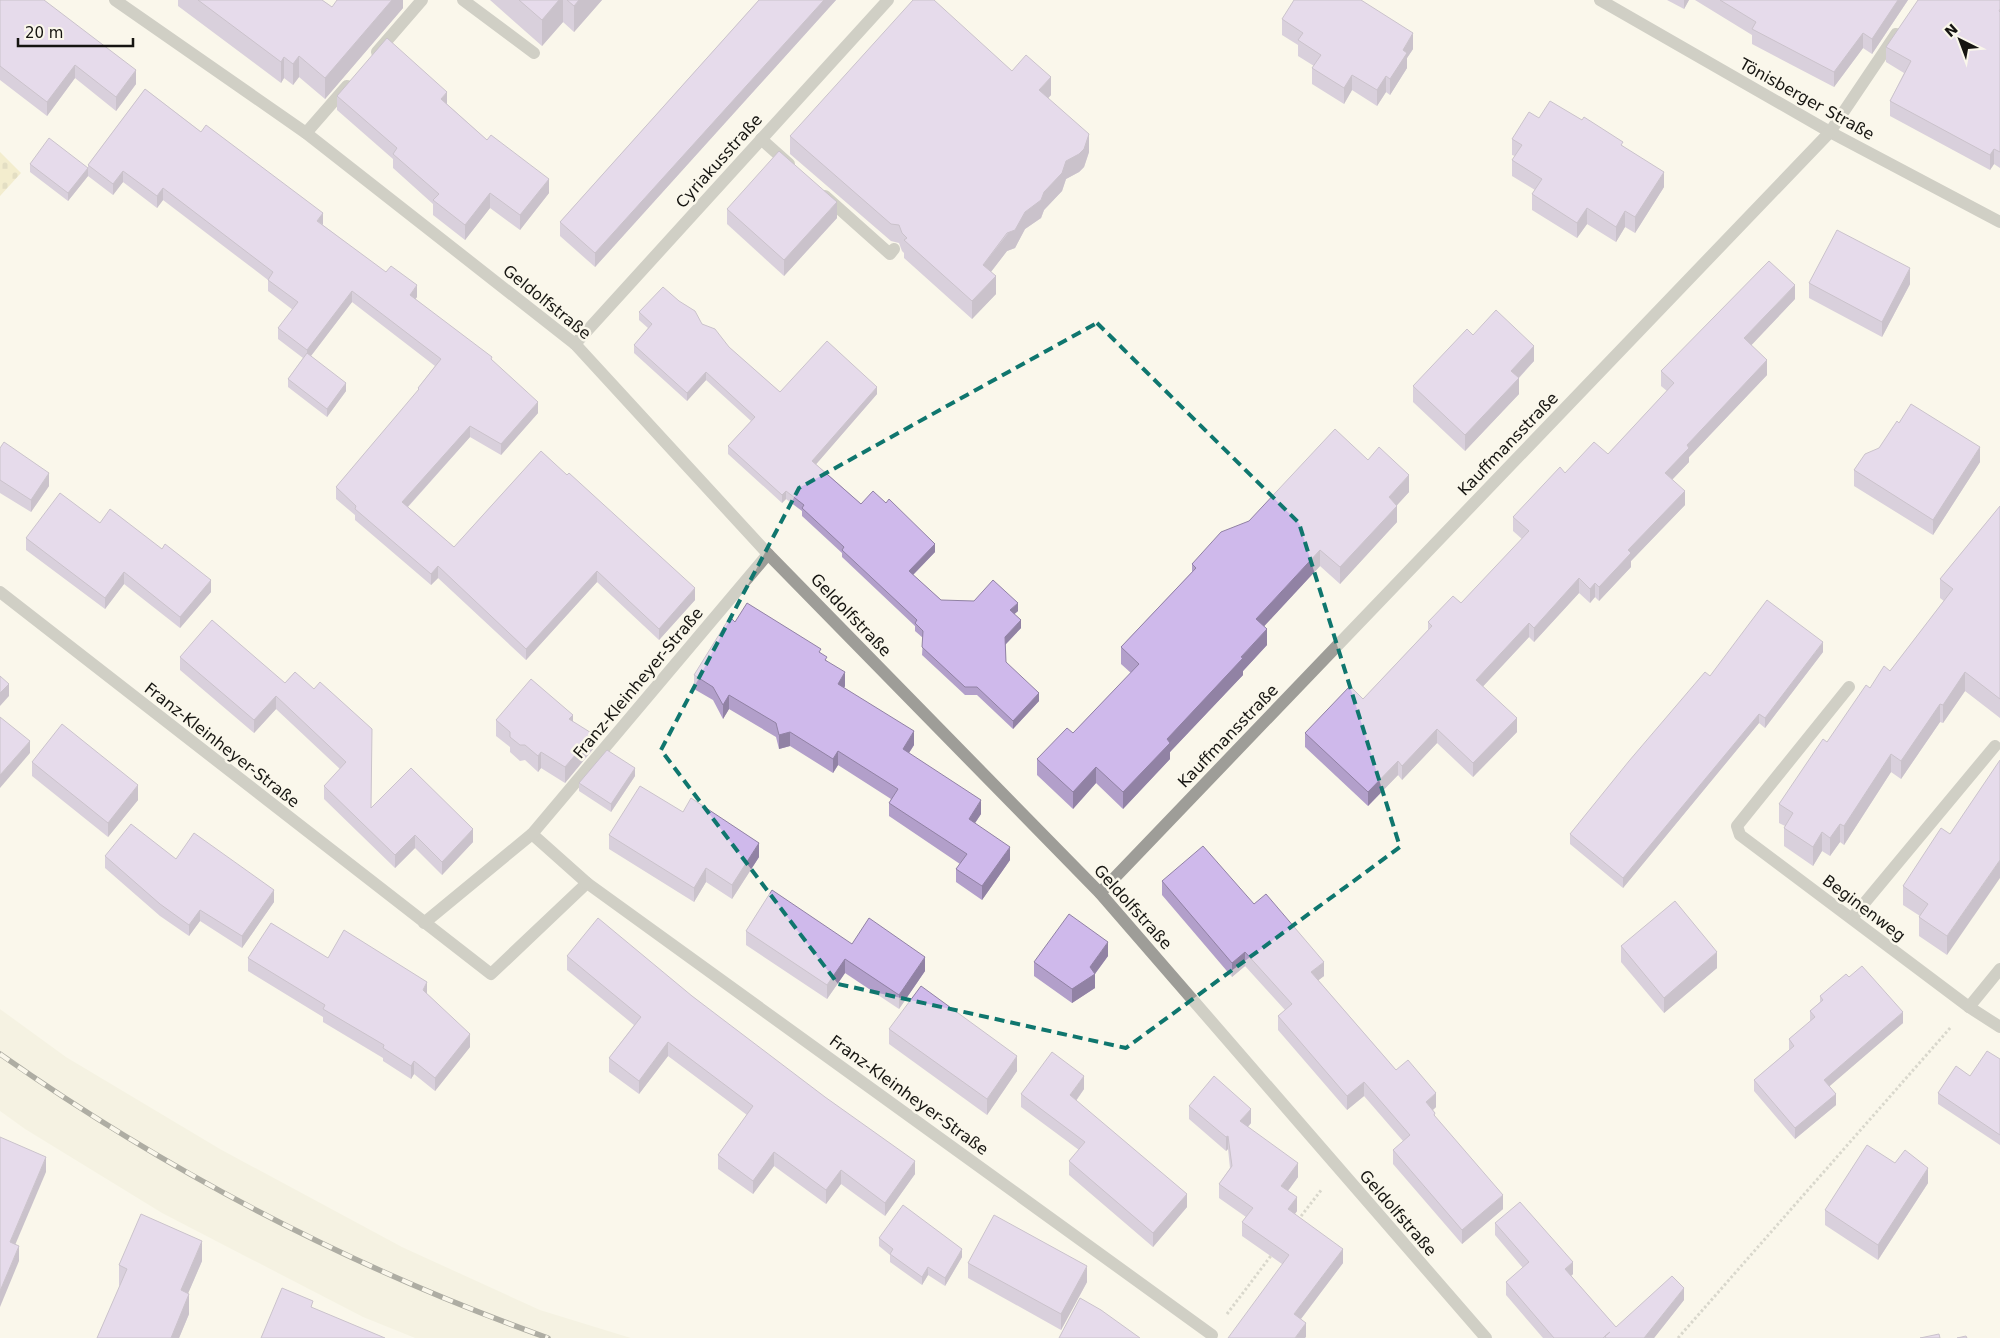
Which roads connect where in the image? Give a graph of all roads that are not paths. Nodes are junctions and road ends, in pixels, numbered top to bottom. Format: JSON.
{"nodes":[{"id":1,"x":115,"y":0,"type":"edge"},
{"id":2,"x":422,"y":0,"type":"edge"},
{"id":3,"x":463,"y":0,"type":"edge"},
{"id":4,"x":888,"y":0,"type":"edge"},
{"id":5,"x":1600,"y":0,"type":"edge"},
{"id":6,"x":1902,"y":25,"type":"edge"},
{"id":7,"x":534,"y":53,"type":"dead end"},
{"id":8,"x":371,"y":59,"type":"edge"},
{"id":9,"x":358,"y":74,"type":"edge"},
{"id":10,"x":1830,"y":132,"type":"junction"},
{"id":11,"x":306,"y":133,"type":"junction"},
{"id":12,"x":761,"y":139,"type":"junction"},
{"id":13,"x":797,"y":171,"type":"edge"},
{"id":14,"x":818,"y":190,"type":"edge"},
{"id":15,"x":2000,"y":222,"type":"edge"},
{"id":16,"x":894,"y":249,"type":"dead end"},
{"id":17,"x":575,"y":344,"type":"junction"},
{"id":18,"x":768,"y":554,"type":"junction"},
{"id":19,"x":0,"y":592,"type":"edge"},
{"id":20,"x":1849,"y":687,"type":"dead end"},
{"id":21,"x":1995,"y":746,"type":"dead end"},
{"id":22,"x":532,"y":834,"type":"junction"},
{"id":23,"x":587,"y":883,"type":"junction"},
{"id":24,"x":1100,"y":893,"type":"junction"},
{"id":25,"x":1852,"y":918,"type":"junction"},
{"id":26,"x":424,"y":923,"type":"junction"},
{"id":27,"x":2000,"y":969,"type":"edge"},
{"id":28,"x":1969,"y":1006,"type":"junction"},
{"id":29,"x":2000,"y":1027,"type":"edge"},
{"id":30,"x":1212,"y":1334,"type":"road end"},
{"id":31,"x":1486,"y":1338,"type":"edge"}],
"edges":[{"from":1,"to":11,"type":"street","name":"Geldolfstraße"},
{"from":2,"to":8,"type":"street"},
{"from":3,"to":7,"type":"street"},
{"from":4,"to":12,"type":"street","name":"Cyriakusstraße"},
{"from":5,"to":10,"type":"street","name":"Tönisberger Straße"},
{"from":6,"to":10,"type":"street","name":"Kauffmansstraße"},
{"from":9,"to":11,"type":"street"},
{"from":10,"to":15,"type":"street","name":"Tönisberger Straße"},
{"from":10,"to":24,"type":"street","name":"Kauffmansstraße"},
{"from":11,"to":17,"type":"street","name":"Geldolfstraße"},
{"from":12,"to":13,"type":"street"},
{"from":12,"to":17,"type":"street","name":"Cyriakusstraße"},
{"from":14,"to":16,"type":"street"},
{"from":17,"to":18,"type":"street","name":"Geldolfstraße"},
{"from":18,"to":22,"type":"street","name":"Franz-Kleinheyer-Straße"},
{"from":18,"to":24,"type":"street","name":"Geldolfstraße"},
{"from":19,"to":26,"type":"street","name":"Franz-Kleinheyer-Straße"},
{"from":20,"to":25,"type":"street","name":"Beginenweg"},
{"from":21,"to":25,"type":"street"},
{"from":22,"to":23,"type":"street","name":"Franz-Kleinheyer-Straße"},
{"from":22,"to":26,"type":"street","name":"Franz-Kleinheyer-Straße"},
{"from":23,"to":26,"type":"street","name":"Franz-Kleinheyer-Straße"},
{"from":23,"to":30,"type":"street","name":"Franz-Kleinheyer-Straße"},
{"from":24,"to":31,"type":"street","name":"Geldolfstraße"},
{"from":25,"to":28,"type":"street","name":"Beginenweg"},
{"from":27,"to":28,"type":"street"},
{"from":28,"to":29,"type":"street","name":"Beginenweg"}]}
